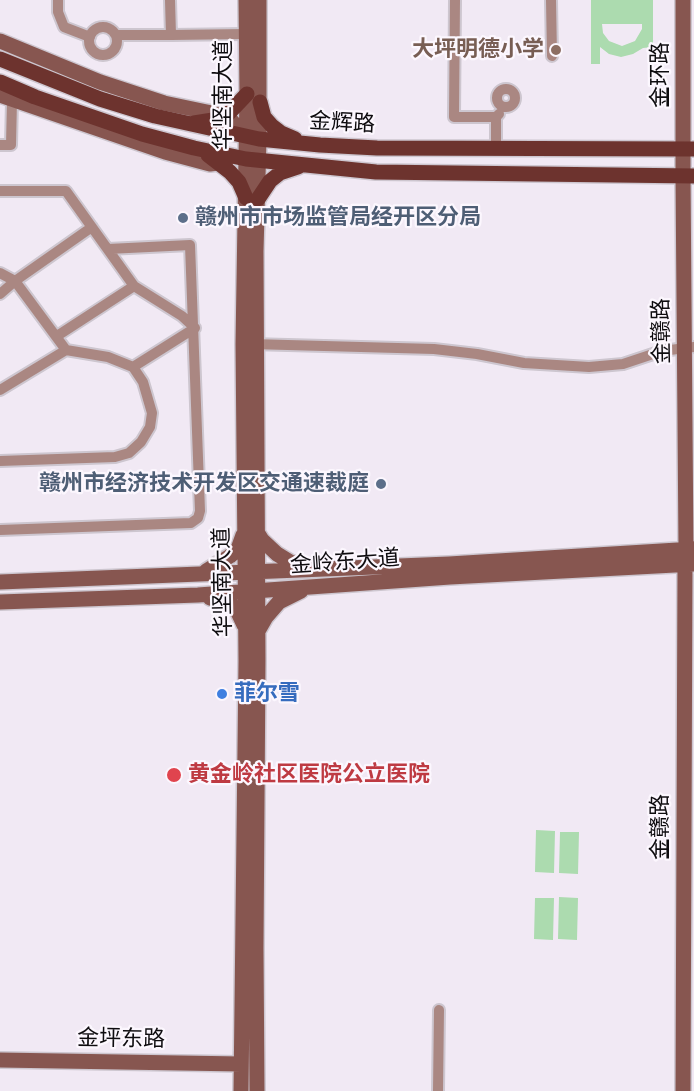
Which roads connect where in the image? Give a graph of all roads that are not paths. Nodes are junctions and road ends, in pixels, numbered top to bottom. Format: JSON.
{"nodes":[{"id":1,"x":58,"y":0,"type":"edge"},
{"id":2,"x":170,"y":0,"type":"edge"},
{"id":3,"x":246,"y":0,"type":"edge"},
{"id":4,"x":259,"y":0,"type":"edge"},
{"id":5,"x":455,"y":0,"type":"edge"},
{"id":6,"x":551,"y":0,"type":"edge"},
{"id":7,"x":683,"y":0,"type":"edge"},
{"id":8,"x":246,"y":34,"type":"junction"},
{"id":9,"x":171,"y":35,"type":"junction"},
{"id":10,"x":116,"y":36,"type":"junction"},
{"id":11,"x":90,"y":37,"type":"junction"},
{"id":12,"x":0,"y":41,"type":"edge"},
{"id":13,"x":552,"y":56,"type":"dead end"},
{"id":14,"x":0,"y":59,"type":"edge"},
{"id":15,"x":0,"y":82,"type":"edge"},
{"id":16,"x":6,"y":97,"type":"edge"},
{"id":17,"x":253,"y":98,"type":"junction"},
{"id":18,"x":505,"y":107,"type":"dead end"},
{"id":19,"x":222,"y":116,"type":"junction"},
{"id":20,"x":496,"y":117,"type":"junction"},
{"id":21,"x":186,"y":124,"type":"junction"},
{"id":22,"x":253,"y":138,"type":"junction"},
{"id":23,"x":310,"y":144,"type":"junction"},
{"id":24,"x":0,"y":145,"type":"edge"},
{"id":25,"x":194,"y":148,"type":"junction"},
{"id":26,"x":496,"y":149,"type":"junction"},
{"id":27,"x":689,"y":149,"type":"edge"},
{"id":28,"x":252,"y":160,"type":"junction"},
{"id":29,"x":221,"y":163,"type":"junction"},
{"id":30,"x":308,"y":166,"type":"junction"},
{"id":31,"x":688,"y":176,"type":"edge"},
{"id":32,"x":0,"y":191,"type":"edge"},
{"id":33,"x":252,"y":198,"type":"junction"},
{"id":34,"x":92,"y":227,"type":"junction"},
{"id":35,"x":108,"y":249,"type":"junction"},
{"id":36,"x":0,"y":273,"type":"edge"},
{"id":37,"x":15,"y":281,"type":"junction"},
{"id":38,"x":134,"y":286,"type":"junction"},
{"id":39,"x":0,"y":294,"type":"edge"},
{"id":40,"x":195,"y":328,"type":"junction"},
{"id":41,"x":57,"y":336,"type":"junction"},
{"id":42,"x":250,"y":344,"type":"junction"},
{"id":43,"x":690,"y":347,"type":"edge"},
{"id":44,"x":66,"y":350,"type":"junction"},
{"id":45,"x":133,"y":367,"type":"junction"},
{"id":46,"x":0,"y":390,"type":"edge"},
{"id":47,"x":0,"y":461,"type":"edge"},
{"id":48,"x":0,"y":530,"type":"edge"},
{"id":49,"x":251,"y":532,"type":"junction"},
{"id":50,"x":690,"y":556,"type":"edge"},
{"id":51,"x":312,"y":569,"type":"junction"},
{"id":52,"x":449,"y":570,"type":"junction"},
{"id":53,"x":251,"y":572,"type":"junction"},
{"id":54,"x":198,"y":574,"type":"junction"},
{"id":55,"x":0,"y":582,"type":"edge"},
{"id":56,"x":312,"y":587,"type":"junction"},
{"id":57,"x":252,"y":591,"type":"junction"},
{"id":58,"x":198,"y":595,"type":"junction"},
{"id":59,"x":0,"y":602,"type":"edge"},
{"id":60,"x":252,"y":631,"type":"junction"},
{"id":61,"x":689,"y":633,"type":"edge"},
{"id":62,"x":689,"y":748,"type":"edge"},
{"id":63,"x":689,"y":838,"type":"edge"},
{"id":64,"x":689,"y":932,"type":"edge"},
{"id":65,"x":439,"y":1010,"type":"dead end"},
{"id":66,"x":0,"y":1060,"type":"edge"},
{"id":67,"x":241,"y":1064,"type":"junction"},
{"id":68,"x":688,"y":1066,"type":"edge"},
{"id":69,"x":241,"y":1091,"type":"edge"},
{"id":70,"x":257,"y":1091,"type":"edge"},
{"id":71,"x":438,"y":1091,"type":"edge"},
{"id":72,"x":683,"y":1091,"type":"edge"}],
"edges":[{"from":1,"to":11,"type":"street"},
{"from":2,"to":9,"type":"street"},
{"from":3,"to":8,"type":"main road","name":"华坚南大道"},
{"from":4,"to":17,"type":"main road","name":"华坚南大道"},
{"from":5,"to":20,"type":"street"},
{"from":6,"to":13,"type":"street"},
{"from":7,"to":27,"type":"main road","name":"金环路"},
{"from":8,"to":9,"type":"street"},
{"from":8,"to":17,"type":"main road","name":"华坚南大道"},
{"from":9,"to":10,"type":"street"},
{"from":10,"to":11,"type":"street"},
{"from":10,"to":11,"type":"street"},
{"from":12,"to":19,"type":"main road"},
{"from":14,"to":21,"type":"main road","name":"金辉路"},
{"from":15,"to":25,"type":"main road","name":"金辉路"},
{"from":16,"to":24,"type":"street"},
{"from":16,"to":29,"type":"main road"},
{"from":17,"to":19,"type":"main road"},
{"from":17,"to":22,"type":"main road","name":"华坚南大道"},
{"from":17,"to":23,"type":"main road"},
{"from":18,"to":20,"type":"street"},
{"from":19,"to":21,"type":"main road"},
{"from":19,"to":22,"type":"main road"},
{"from":20,"to":26,"type":"street"},
{"from":21,"to":22,"type":"main road","name":"金辉路"},
{"from":22,"to":23,"type":"main road","name":"金辉路"},
{"from":22,"to":28,"type":"main road","name":"华坚南大道"},
{"from":23,"to":26,"type":"main road","name":"金辉路"},
{"from":25,"to":28,"type":"main road","name":"金辉路"},
{"from":25,"to":29,"type":"main road"},
{"from":26,"to":27,"type":"main road","name":"金辉路"},
{"from":27,"to":31,"type":"main road","name":"金赣路"},
{"from":28,"to":29,"type":"main road"},
{"from":28,"to":30,"type":"main road","name":"金辉路"},
{"from":28,"to":33,"type":"main road","name":"华坚南大道"},
{"from":29,"to":33,"type":"main road"},
{"from":30,"to":31,"type":"main road","name":"金辉路"},
{"from":30,"to":33,"type":"main road"},
{"from":31,"to":43,"type":"main road","name":"金赣路"},
{"from":32,"to":34,"type":"street"},
{"from":33,"to":42,"type":"main road","name":"华坚南大道"},
{"from":34,"to":35,"type":"street"},
{"from":34,"to":37,"type":"street"},
{"from":35,"to":38,"type":"street"},
{"from":35,"to":40,"type":"street"},
{"from":36,"to":37,"type":"street"},
{"from":37,"to":39,"type":"street"},
{"from":37,"to":41,"type":"street"},
{"from":38,"to":40,"type":"street"},
{"from":38,"to":41,"type":"street"},
{"from":40,"to":45,"type":"street"},
{"from":40,"to":48,"type":"street"},
{"from":41,"to":44,"type":"street"},
{"from":42,"to":43,"type":"street"},
{"from":42,"to":49,"type":"main road","name":"华坚南大道"},
{"from":43,"to":50,"type":"main road","name":"金赣路"},
{"from":44,"to":45,"type":"street"},
{"from":44,"to":46,"type":"street"},
{"from":45,"to":47,"type":"street"},
{"from":49,"to":51,"type":"main road"},
{"from":49,"to":53,"type":"main road","name":"华坚南大道"},
{"from":49,"to":54,"type":"main road"},
{"from":50,"to":52,"type":"main road","name":"金岭东大道"},
{"from":50,"to":61,"type":"main road","name":"金赣路"},
{"from":51,"to":52,"type":"main road","name":"金岭东大道"},
{"from":51,"to":53,"type":"main road","name":"金岭东大道"},
{"from":52,"to":56,"type":"main road","name":"金岭东大道"},
{"from":53,"to":54,"type":"main road","name":"金岭东大道"},
{"from":53,"to":57,"type":"main road","name":"华坚南大道"},
{"from":54,"to":55,"type":"main road","name":"金岭东大道"},
{"from":56,"to":57,"type":"main road","name":"金岭东大道"},
{"from":56,"to":60,"type":"main road"},
{"from":57,"to":58,"type":"main road","name":"金岭东大道"},
{"from":57,"to":60,"type":"main road","name":"华坚南大道"},
{"from":58,"to":59,"type":"main road","name":"金岭东大道"},
{"from":58,"to":60,"type":"main road"},
{"from":60,"to":67,"type":"main road","name":"华坚南大道"},
{"from":60,"to":70,"type":"main road","name":"华坚南大道"},
{"from":61,"to":62,"type":"main road","name":"金赣路"},
{"from":62,"to":63,"type":"main road","name":"金赣路"},
{"from":63,"to":64,"type":"main road","name":"金赣路"},
{"from":64,"to":68,"type":"main road","name":"金赣路"},
{"from":65,"to":71,"type":"street"},
{"from":66,"to":67,"type":"main road","name":"金坪东路"},
{"from":67,"to":69,"type":"main road","name":"华坚南大道"},
{"from":68,"to":72,"type":"main road","name":"金赣路"}]}
